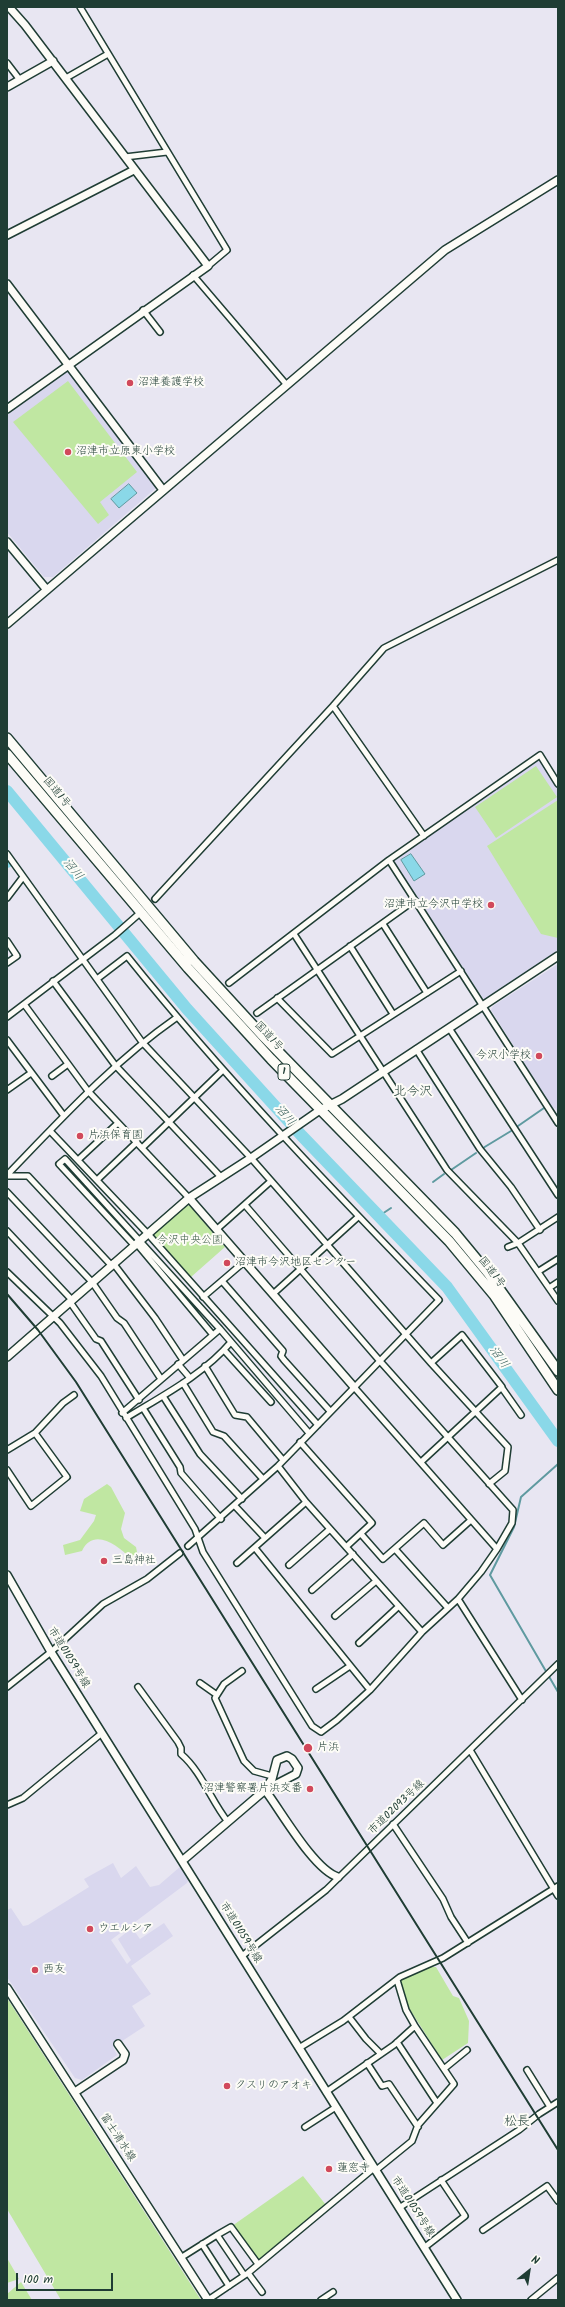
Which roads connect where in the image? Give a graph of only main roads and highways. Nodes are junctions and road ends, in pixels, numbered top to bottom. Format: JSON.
{"nodes":[{"id":1,"x":7,"y":738,"type":"edge"},
{"id":2,"x":7,"y":754,"type":"edge"},
{"id":3,"x":558,"y":1371,"type":"edge"},
{"id":4,"x":558,"y":1390,"type":"edge"}],
"edges":[{"from":1,"to":3,"type":"highway","name":"国道1号","number":"1"},
{"from":2,"to":4,"type":"highway","name":"国道1号","number":"1"}]}
